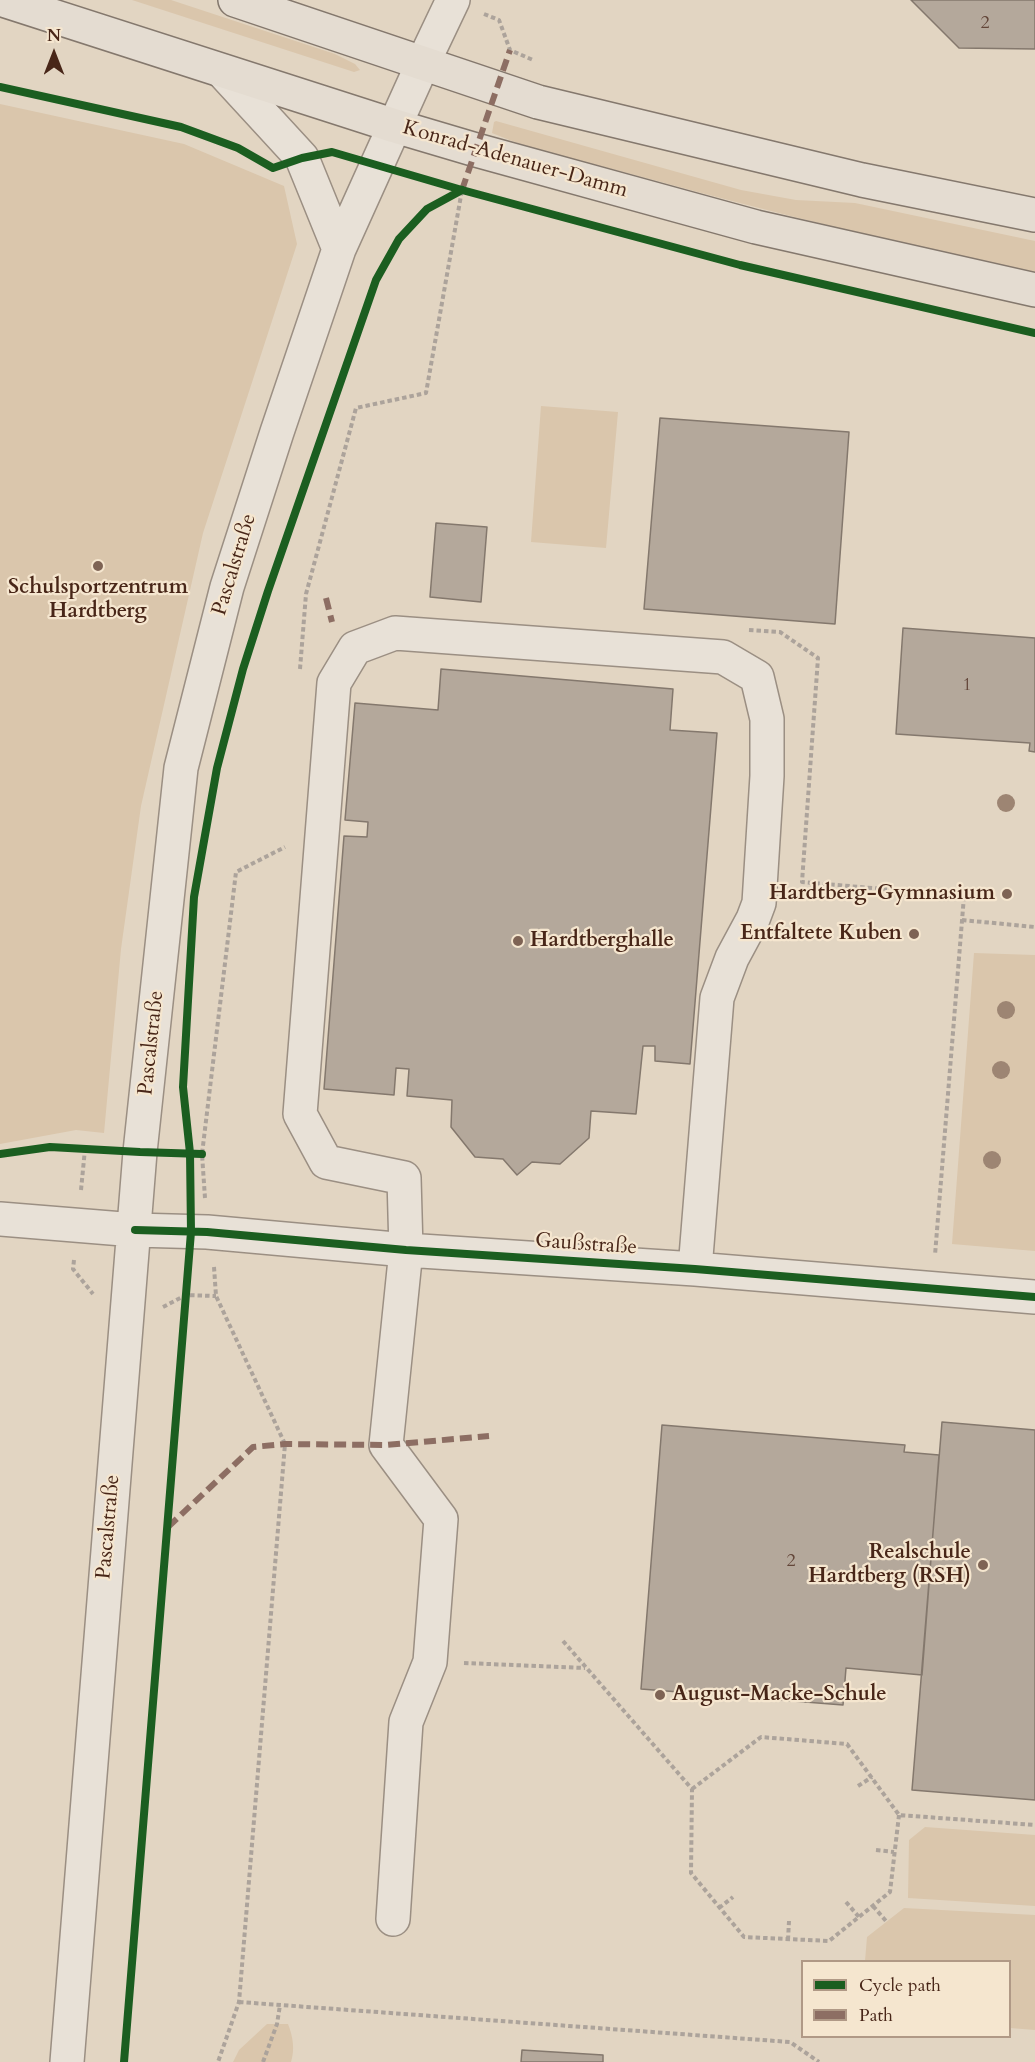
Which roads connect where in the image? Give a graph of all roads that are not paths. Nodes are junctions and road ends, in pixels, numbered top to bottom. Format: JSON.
{"nodes":[{"id":1,"x":3,"y":0,"type":"edge"},
{"id":2,"x":235,"y":0,"type":"edge"},
{"id":3,"x":453,"y":0,"type":"edge"},
{"id":4,"x":423,"y":63,"type":"junction"},
{"id":5,"x":222,"y":71,"type":"junction"},
{"id":6,"x":395,"y":126,"type":"junction"},
{"id":7,"x":1035,"y":215,"type":"edge"},
{"id":8,"x":339,"y":249,"type":"junction"},
{"id":9,"x":1035,"y":290,"type":"edge"},
{"id":10,"x":0,"y":1219,"type":"edge"},
{"id":11,"x":135,"y":1230,"type":"junction"},
{"id":12,"x":406,"y":1251,"type":"junction"},
{"id":13,"x":695,"y":1269,"type":"junction"},
{"id":14,"x":1035,"y":1297,"type":"edge"},
{"id":15,"x":393,"y":1919,"type":"dead end"},
{"id":16,"x":67,"y":2062,"type":"edge"}],
"edges":[{"from":1,"to":5,"type":"main road","name":"Konrad-Adenauer-Damm"},
{"from":2,"to":4,"type":"main road"},
{"from":3,"to":4,"type":"street","name":"Pascalstraße"},
{"from":4,"to":6,"type":"street","name":"Pascalstraße"},
{"from":4,"to":7,"type":"main road"},
{"from":5,"to":6,"type":"main road","name":"Konrad-Adenauer-Damm"},
{"from":5,"to":8,"type":"street"},
{"from":6,"to":8,"type":"street","name":"Pascalstraße"},
{"from":6,"to":9,"type":"main road","name":"Konrad-Adenauer-Damm"},
{"from":8,"to":11,"type":"street","name":"Pascalstraße"},
{"from":10,"to":11,"type":"street","name":"Gaußstraße"},
{"from":11,"to":12,"type":"street","name":"Gaußstraße"},
{"from":11,"to":16,"type":"street","name":"Pascalstraße"},
{"from":12,"to":13,"type":"street","name":"Gaußstraße"},
{"from":12,"to":13,"type":"street"},
{"from":12,"to":15,"type":"street"},
{"from":13,"to":14,"type":"street","name":"Gaußstraße"}]}
